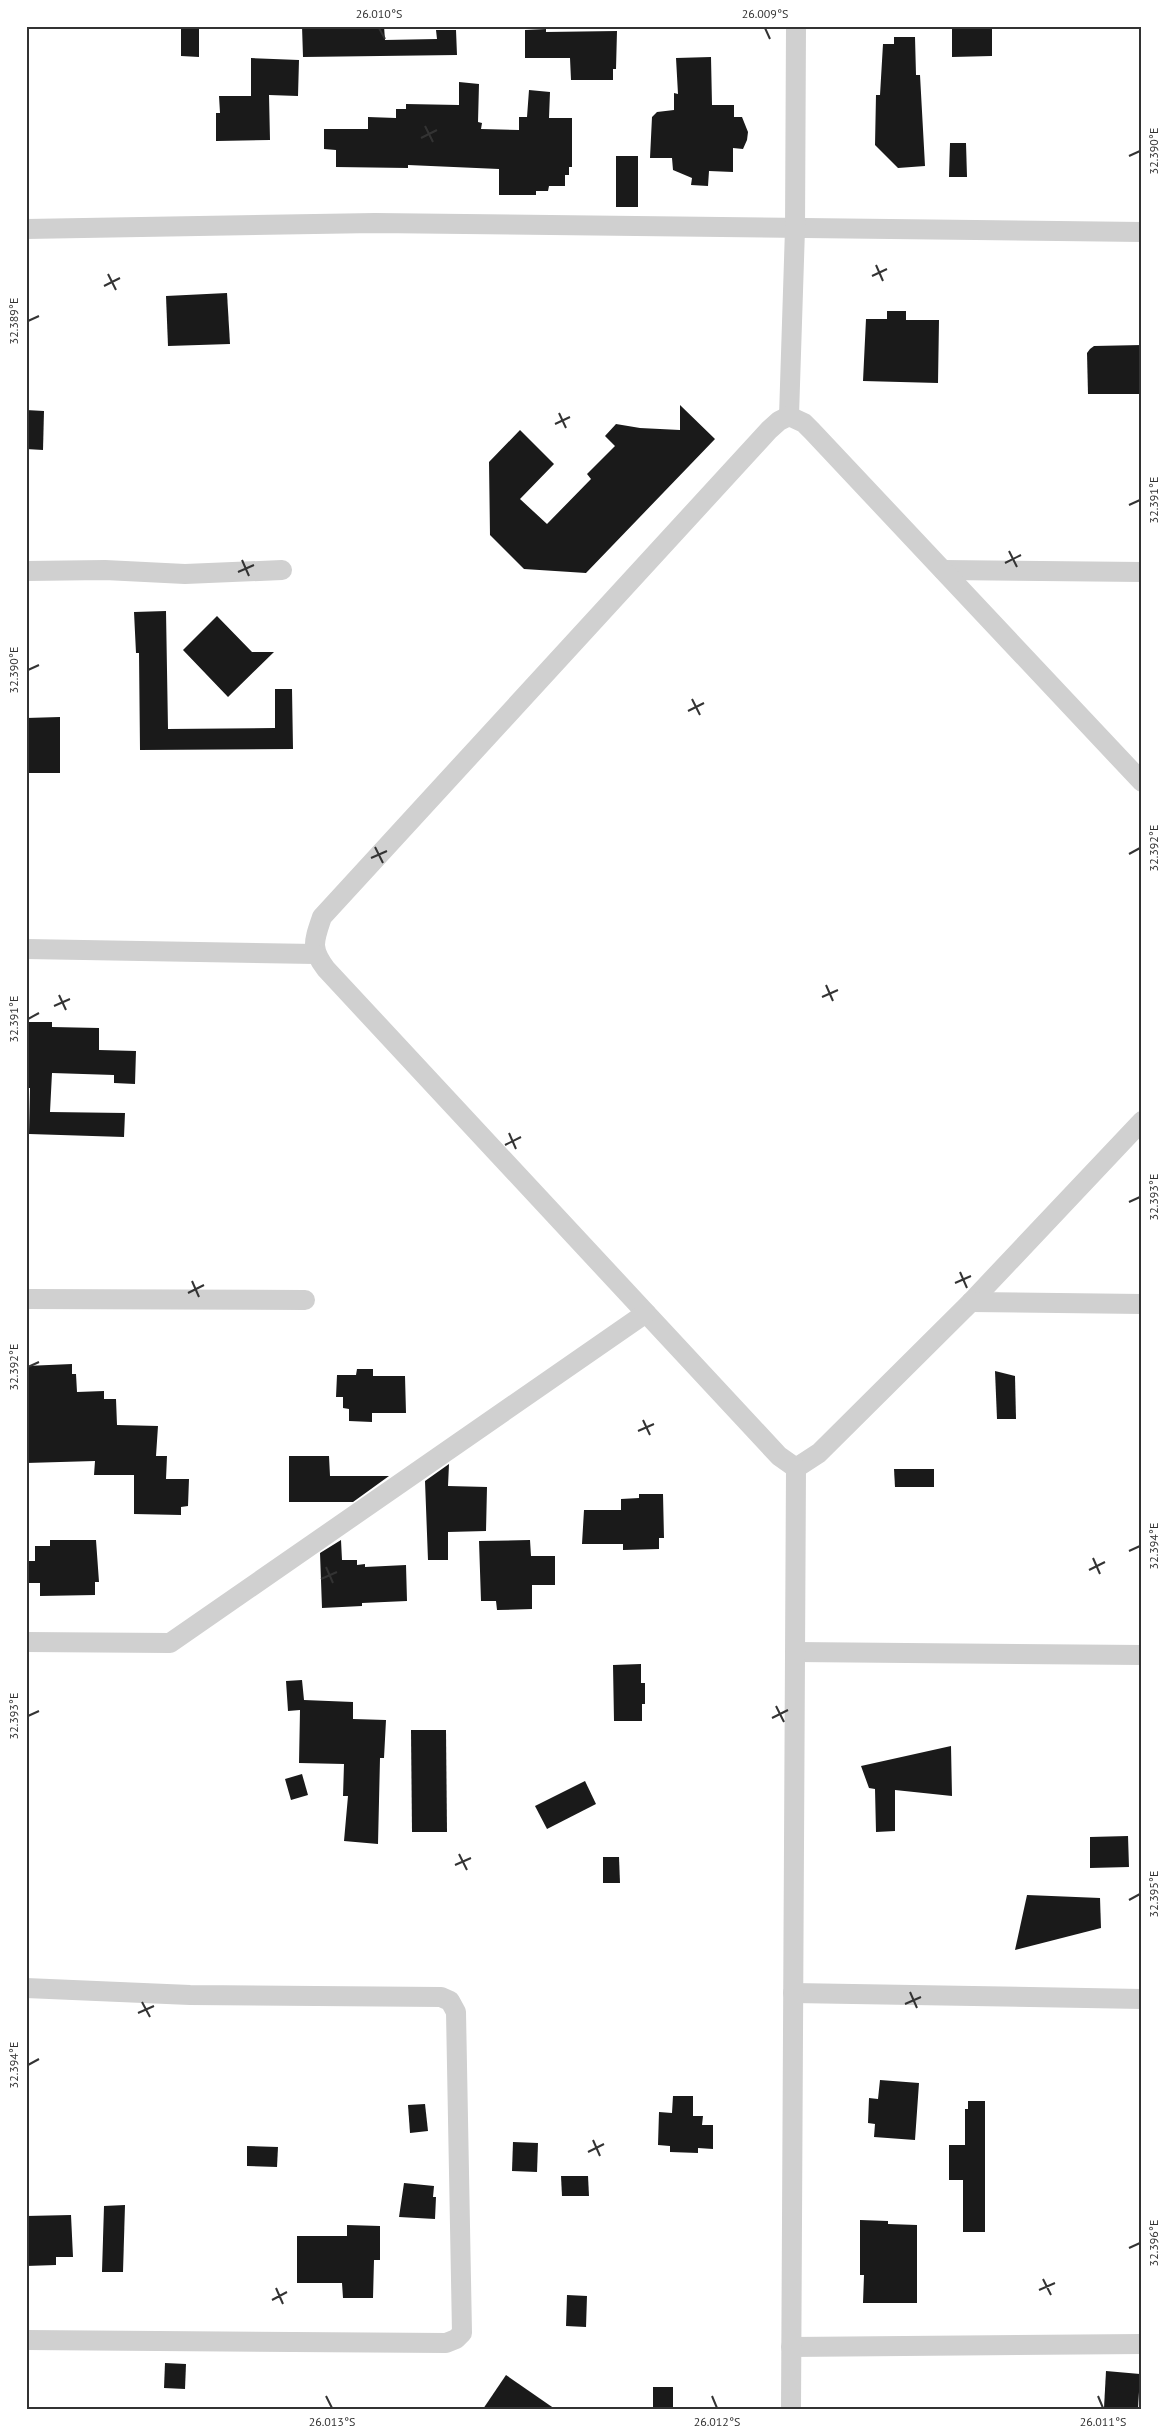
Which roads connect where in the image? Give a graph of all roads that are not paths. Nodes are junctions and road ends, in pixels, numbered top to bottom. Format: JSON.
{"nodes":[{"id":1,"x":796,"y":26,"type":"edge"},
{"id":2,"x":26,"y":229,"type":"edge"},
{"id":3,"x":795,"y":229,"type":"junction"},
{"id":4,"x":1142,"y":232,"type":"edge"},
{"id":5,"x":789,"y":416,"type":"junction"},
{"id":6,"x":282,"y":570,"type":"dead end"},
{"id":7,"x":943,"y":570,"type":"junction"},
{"id":8,"x":26,"y":571,"type":"edge"},
{"id":9,"x":1142,"y":572,"type":"edge"},
{"id":10,"x":1142,"y":782,"type":"edge"},
{"id":11,"x":26,"y":949,"type":"edge"},
{"id":12,"x":315,"y":954,"type":"junction"},
{"id":13,"x":1142,"y":1121,"type":"edge"},
{"id":14,"x":26,"y":1299,"type":"edge"},
{"id":15,"x":305,"y":1300,"type":"dead end"},
{"id":16,"x":971,"y":1302,"type":"junction"},
{"id":17,"x":1142,"y":1304,"type":"edge"},
{"id":18,"x":646,"y":1313,"type":"junction"},
{"id":19,"x":796,"y":1468,"type":"junction"},
{"id":20,"x":26,"y":1642,"type":"edge"},
{"id":21,"x":795,"y":1652,"type":"junction"},
{"id":22,"x":1142,"y":1655,"type":"edge"},
{"id":23,"x":26,"y":1988,"type":"edge"},
{"id":24,"x":793,"y":1993,"type":"junction"},
{"id":25,"x":1142,"y":1999,"type":"edge"},
{"id":26,"x":26,"y":2340,"type":"edge"},
{"id":27,"x":1142,"y":2344,"type":"edge"},
{"id":28,"x":791,"y":2347,"type":"junction"},
{"id":29,"x":791,"y":2409,"type":"edge"}],
"edges":[{"from":1,"to":3,"type":"street"},
{"from":2,"to":3,"type":"street"},
{"from":3,"to":4,"type":"street"},
{"from":3,"to":5,"type":"street"},
{"from":5,"to":7,"type":"street"},
{"from":5,"to":12,"type":"street"},
{"from":6,"to":8,"type":"street"},
{"from":7,"to":9,"type":"street"},
{"from":7,"to":10,"type":"street"},
{"from":11,"to":12,"type":"street"},
{"from":12,"to":18,"type":"street"},
{"from":13,"to":16,"type":"street"},
{"from":14,"to":15,"type":"street"},
{"from":16,"to":17,"type":"street"},
{"from":16,"to":19,"type":"street"},
{"from":18,"to":19,"type":"street"},
{"from":18,"to":20,"type":"street"},
{"from":19,"to":21,"type":"street"},
{"from":21,"to":22,"type":"street"},
{"from":21,"to":24,"type":"street"},
{"from":23,"to":26,"type":"street"},
{"from":24,"to":25,"type":"street"},
{"from":24,"to":28,"type":"street"},
{"from":27,"to":28,"type":"street"},
{"from":28,"to":29,"type":"street"}]}
